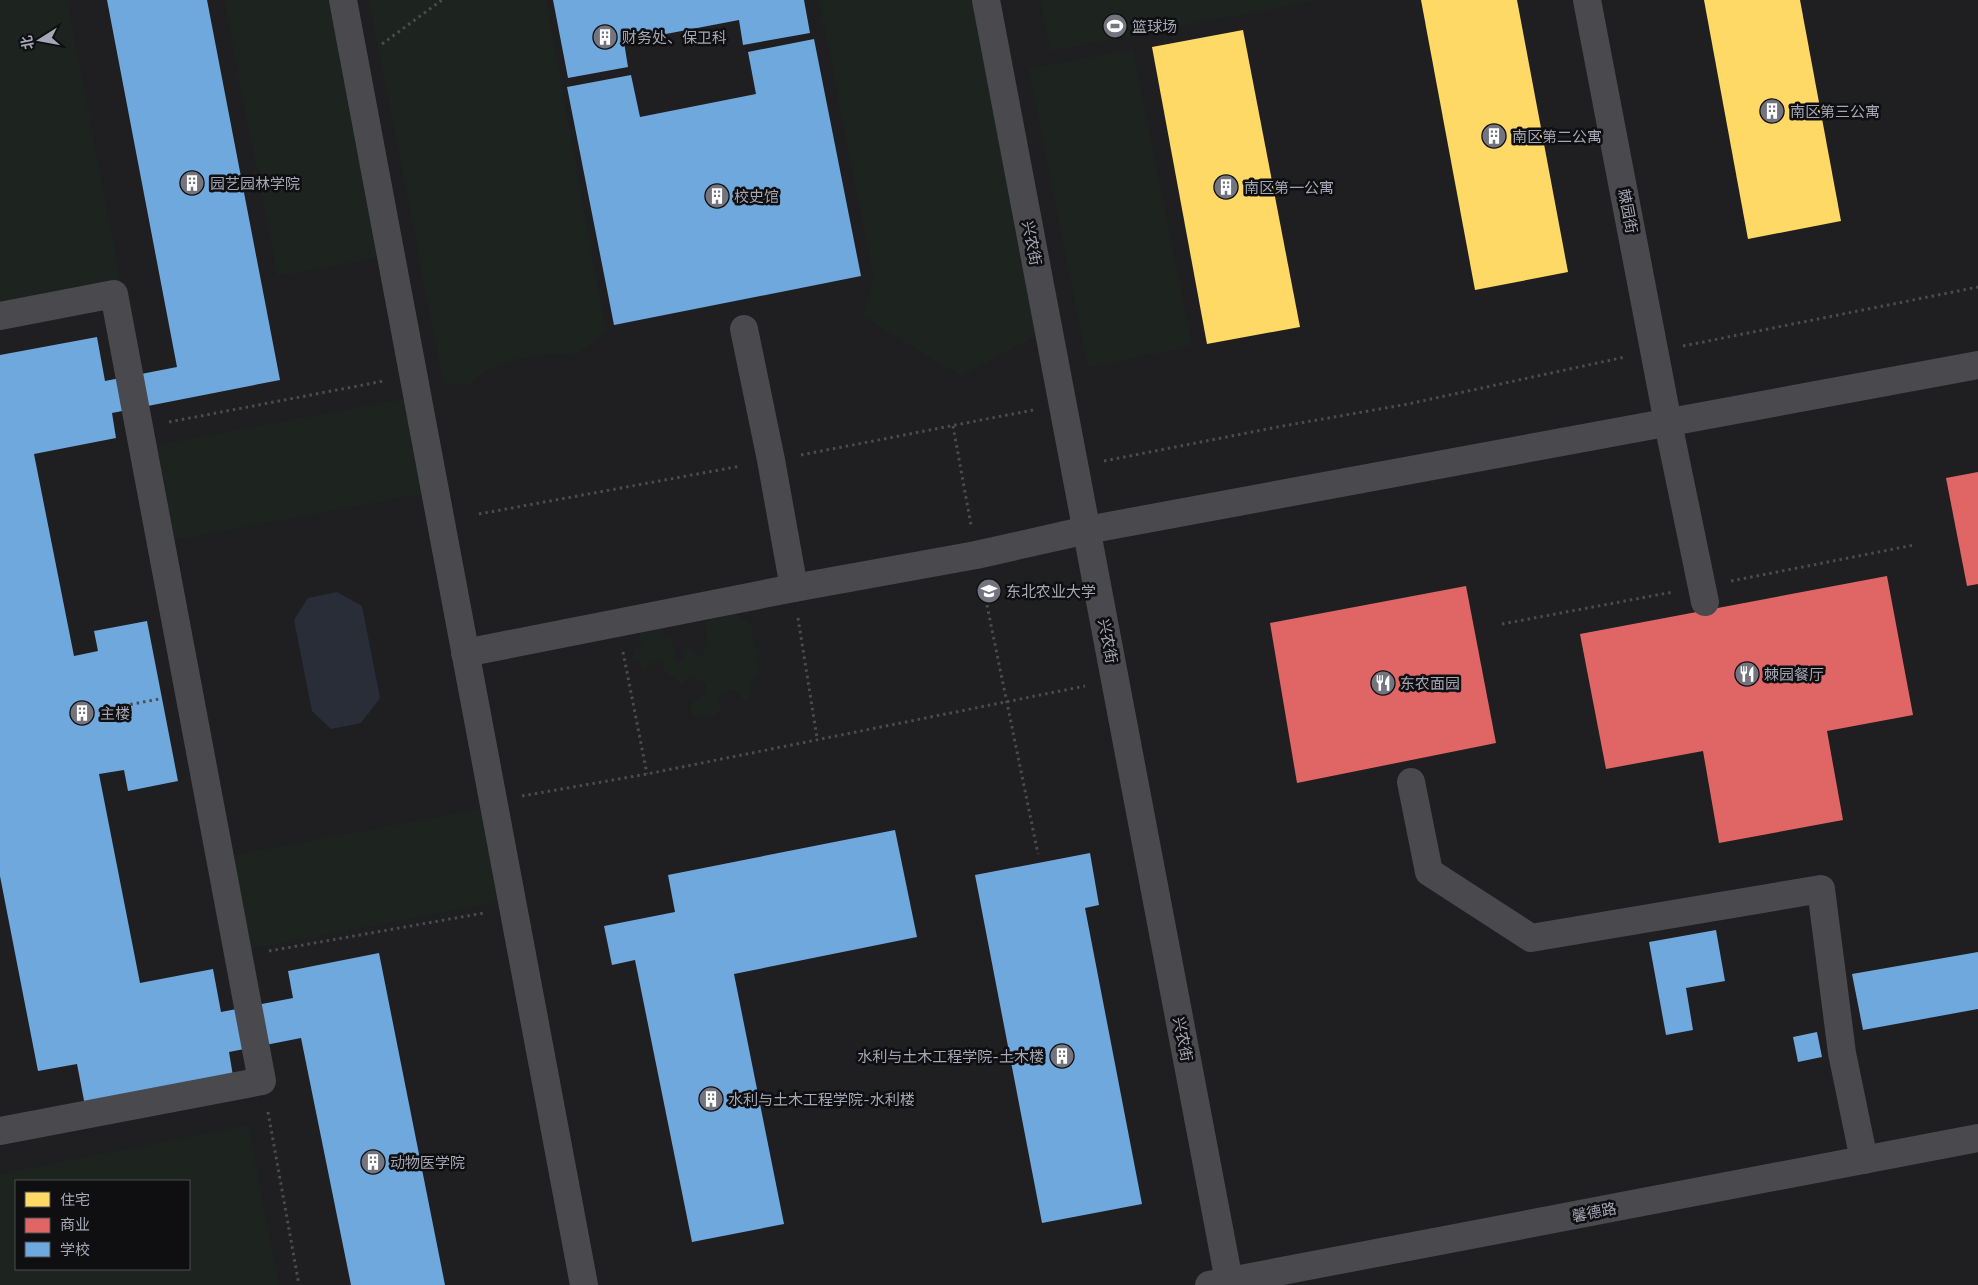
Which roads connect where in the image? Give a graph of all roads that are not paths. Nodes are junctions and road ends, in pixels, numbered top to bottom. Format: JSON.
{"nodes":[{"id":1,"x":343,"y":0,"type":"edge"},
{"id":2,"x":986,"y":0,"type":"edge"},
{"id":3,"x":1588,"y":0,"type":"edge"},
{"id":4,"x":0,"y":316,"type":"edge"},
{"id":5,"x":744,"y":329,"type":"dead end"},
{"id":6,"x":1978,"y":365,"type":"edge"},
{"id":7,"x":1668,"y":423,"type":"junction"},
{"id":8,"x":1087,"y":530,"type":"junction"},
{"id":9,"x":794,"y":588,"type":"junction"},
{"id":10,"x":1705,"y":602,"type":"dead end"},
{"id":11,"x":466,"y":653,"type":"junction"},
{"id":12,"x":1411,"y":782,"type":"dead end"},
{"id":13,"x":0,"y":1131,"type":"edge"},
{"id":14,"x":1978,"y":1138,"type":"edge"},
{"id":15,"x":1864,"y":1160,"type":"junction"},
{"id":16,"x":1219,"y":1283,"type":"edge"},
{"id":17,"x":584,"y":1285,"type":"edge"}],
"edges":[{"from":1,"to":11,"type":"street"},
{"from":2,"to":8,"type":"street","name":"兴农街"},
{"from":3,"to":7,"type":"street","name":"棘园街"},
{"from":4,"to":13,"type":"street"},
{"from":5,"to":9,"type":"street"},
{"from":6,"to":7,"type":"street"},
{"from":7,"to":8,"type":"street"},
{"from":7,"to":10,"type":"street","name":"棘园街"},
{"from":8,"to":9,"type":"street"},
{"from":8,"to":16,"type":"street","name":"兴农街"},
{"from":9,"to":11,"type":"street"},
{"from":11,"to":17,"type":"street"},
{"from":12,"to":15,"type":"street"},
{"from":14,"to":15,"type":"street","name":"馨德路"},
{"from":15,"to":16,"type":"street","name":"馨德路"}]}
